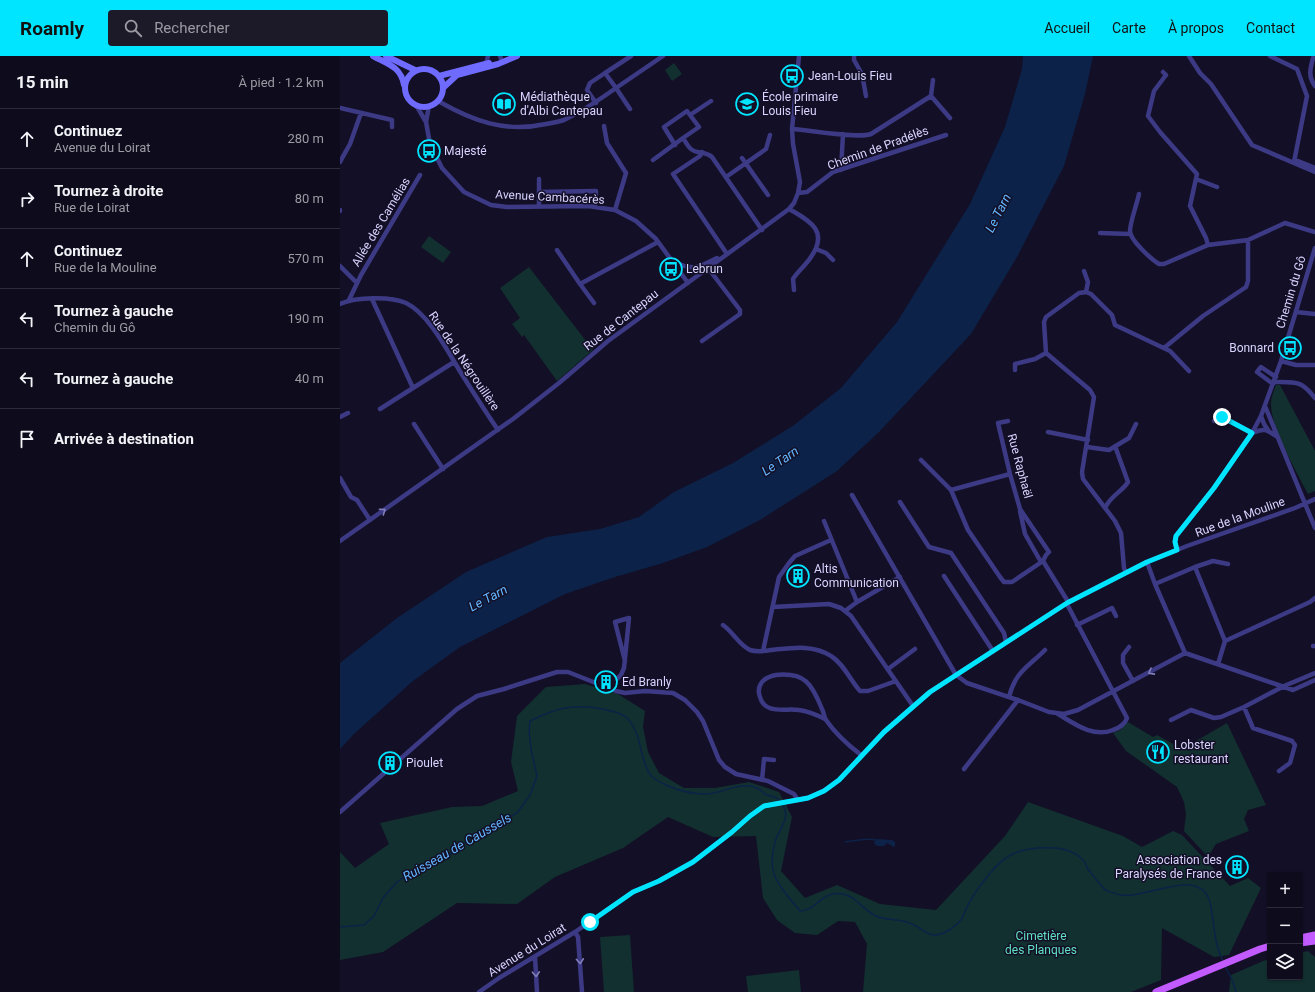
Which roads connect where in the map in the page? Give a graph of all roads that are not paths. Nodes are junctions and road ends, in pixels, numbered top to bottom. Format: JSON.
{"nodes":[{"id":1,"x":373,"y":56,"type":"edge"},
{"id":2,"x":386,"y":56,"type":"edge"},
{"id":3,"x":488,"y":56,"type":"edge"},
{"id":4,"x":508,"y":56,"type":"edge"},
{"id":5,"x":518,"y":56,"type":"edge"},
{"id":6,"x":631,"y":56,"type":"edge"},
{"id":7,"x":663,"y":56,"type":"edge"},
{"id":8,"x":799,"y":56,"type":"edge"},
{"id":9,"x":854,"y":56,"type":"edge"},
{"id":10,"x":1188,"y":56,"type":"edge"},
{"id":11,"x":1270,"y":56,"type":"edge"},
{"id":12,"x":500,"y":57,"type":"edge"},
{"id":13,"x":1313,"y":58,"type":"dead end"},
{"id":14,"x":486,"y":64,"type":"junction"},
{"id":15,"x":415,"y":70,"type":"junction"},
{"id":16,"x":1163,"y":72,"type":"dead end"},
{"id":17,"x":605,"y":73,"type":"junction"},
{"id":18,"x":439,"y":76,"type":"junction"},
{"id":19,"x":933,"y":80,"type":"dead end"},
{"id":20,"x":1315,"y":86,"type":"edge"},
{"id":21,"x":443,"y":88,"type":"junction"},
{"id":22,"x":616,"y":88,"type":"junction"},
{"id":23,"x":405,"y":89,"type":"junction"},
{"id":24,"x":866,"y":96,"type":"dead end"},
{"id":25,"x":931,"y":96,"type":"junction"},
{"id":26,"x":438,"y":101,"type":"junction"},
{"id":27,"x":711,"y":101,"type":"dead end"},
{"id":28,"x":596,"y":103,"type":"junction"},
{"id":29,"x":416,"y":105,"type":"junction"},
{"id":30,"x":429,"y":106,"type":"junction"},
{"id":31,"x":340,"y":108,"type":"edge"},
{"id":32,"x":630,"y":109,"type":"dead end"},
{"id":33,"x":361,"y":113,"type":"junction"},
{"id":34,"x":690,"y":115,"type":"junction"},
{"id":35,"x":950,"y":118,"type":"dead end"},
{"id":36,"x":426,"y":122,"type":"junction"},
{"id":37,"x":604,"y":126,"type":"dead end"},
{"id":38,"x":392,"y":128,"type":"dead end"},
{"id":39,"x":792,"y":129,"type":"junction"},
{"id":40,"x":843,"y":134,"type":"junction"},
{"id":41,"x":770,"y":135,"type":"dead end"},
{"id":42,"x":946,"y":135,"type":"dead end"},
{"id":43,"x":684,"y":138,"type":"junction"},
{"id":44,"x":675,"y":145,"type":"junction"},
{"id":45,"x":702,"y":152,"type":"junction"},
{"id":46,"x":742,"y":158,"type":"dead end"},
{"id":47,"x":653,"y":160,"type":"dead end"},
{"id":48,"x":340,"y":162,"type":"edge"},
{"id":49,"x":1294,"y":162,"type":"junction"},
{"id":50,"x":746,"y":163,"type":"junction"},
{"id":51,"x":1315,"y":168,"type":"edge"},
{"id":52,"x":841,"y":170,"type":"junction"},
{"id":53,"x":1315,"y":172,"type":"edge"},
{"id":54,"x":420,"y":175,"type":"dead end"},
{"id":55,"x":726,"y":177,"type":"junction"},
{"id":56,"x":539,"y":179,"type":"dead end"},
{"id":57,"x":1196,"y":179,"type":"junction"},
{"id":58,"x":1217,"y":187,"type":"dead end"},
{"id":59,"x":539,"y":192,"type":"junction"},
{"id":60,"x":798,"y":193,"type":"junction"},
{"id":61,"x":1139,"y":194,"type":"dead end"},
{"id":62,"x":768,"y":195,"type":"dead end"},
{"id":63,"x":539,"y":206,"type":"junction"},
{"id":64,"x":595,"y":207,"type":"junction"},
{"id":65,"x":789,"y":209,"type":"junction"},
{"id":66,"x":615,"y":210,"type":"junction"},
{"id":67,"x":762,"y":230,"type":"junction"},
{"id":68,"x":1100,"y":232,"type":"dead end"},
{"id":69,"x":1315,"y":232,"type":"edge"},
{"id":70,"x":1130,"y":234,"type":"junction"},
{"id":71,"x":1248,"y":240,"type":"junction"},
{"id":72,"x":658,"y":242,"type":"junction"},
{"id":73,"x":1208,"y":245,"type":"junction"},
{"id":74,"x":1315,"y":248,"type":"edge"},
{"id":75,"x":816,"y":249,"type":"junction"},
{"id":76,"x":557,"y":250,"type":"dead end"},
{"id":77,"x":727,"y":254,"type":"junction"},
{"id":78,"x":833,"y":260,"type":"dead end"},
{"id":79,"x":672,"y":261,"type":"junction"},
{"id":80,"x":340,"y":266,"type":"edge"},
{"id":81,"x":708,"y":268,"type":"junction"},
{"id":82,"x":1084,"y":271,"type":"dead end"},
{"id":83,"x":357,"y":283,"type":"junction"},
{"id":84,"x":688,"y":283,"type":"junction"},
{"id":85,"x":580,"y":284,"type":"junction"},
{"id":86,"x":794,"y":290,"type":"dead end"},
{"id":87,"x":1086,"y":292,"type":"junction"},
{"id":88,"x":372,"y":299,"type":"junction"},
{"id":89,"x":349,"y":300,"type":"junction"},
{"id":90,"x":594,"y":303,"type":"dead end"},
{"id":91,"x":340,"y":304,"type":"edge"},
{"id":92,"x":1296,"y":312,"type":"junction"},
{"id":93,"x":1315,"y":314,"type":"edge"},
{"id":94,"x":702,"y":341,"type":"dead end"},
{"id":95,"x":1164,"y":348,"type":"junction"},
{"id":96,"x":1046,"y":353,"type":"junction"},
{"id":97,"x":1281,"y":361,"type":"junction"},
{"id":98,"x":454,"y":362,"type":"junction"},
{"id":99,"x":1315,"y":365,"type":"edge"},
{"id":100,"x":1015,"y":370,"type":"dead end"},
{"id":101,"x":1189,"y":371,"type":"dead end"},
{"id":102,"x":1274,"y":381,"type":"junction"},
{"id":103,"x":413,"y":388,"type":"junction"},
{"id":104,"x":1315,"y":398,"type":"edge"},
{"id":105,"x":1265,"y":406,"type":"junction"},
{"id":106,"x":380,"y":409,"type":"dead end"},
{"id":107,"x":348,"y":412,"type":"dead end"},
{"id":108,"x":1261,"y":416,"type":"junction"},
{"id":109,"x":340,"y":417,"type":"edge"},
{"id":110,"x":1008,"y":421,"type":"dead end"},
{"id":111,"x":1214,"y":421,"type":"dead end"},
{"id":112,"x":414,"y":424,"type":"dead end"},
{"id":113,"x":1136,"y":424,"type":"dead end"},
{"id":114,"x":498,"y":430,"type":"junction"},
{"id":115,"x":1268,"y":430,"type":"junction"},
{"id":116,"x":1048,"y":432,"type":"dead end"},
{"id":117,"x":1252,"y":433,"type":"junction"},
{"id":118,"x":1276,"y":436,"type":"junction"},
{"id":119,"x":1088,"y":440,"type":"junction"},
{"id":120,"x":1115,"y":446,"type":"junction"},
{"id":121,"x":1087,"y":447,"type":"junction"},
{"id":122,"x":921,"y":460,"type":"dead end"},
{"id":123,"x":443,"y":470,"type":"junction"},
{"id":124,"x":1010,"y":474,"type":"junction"},
{"id":125,"x":340,"y":478,"type":"edge"},
{"id":126,"x":951,"y":490,"type":"junction"},
{"id":127,"x":852,"y":495,"type":"dead end"},
{"id":128,"x":1315,"y":499,"type":"edge"},
{"id":129,"x":900,"y":502,"type":"dead end"},
{"id":130,"x":1304,"y":504,"type":"junction"},
{"id":131,"x":1105,"y":508,"type":"junction"},
{"id":132,"x":1020,"y":509,"type":"junction"},
{"id":133,"x":370,"y":520,"type":"junction"},
{"id":134,"x":824,"y":522,"type":"dead end"},
{"id":135,"x":1315,"y":528,"type":"edge"},
{"id":136,"x":831,"y":540,"type":"junction"},
{"id":137,"x":340,"y":541,"type":"edge"},
{"id":138,"x":1177,"y":550,"type":"junction"},
{"id":139,"x":1042,"y":561,"type":"junction"},
{"id":140,"x":1147,"y":562,"type":"junction"},
{"id":141,"x":1228,"y":564,"type":"dead end"},
{"id":142,"x":1195,"y":567,"type":"junction"},
{"id":143,"x":1126,"y":573,"type":"junction"},
{"id":144,"x":900,"y":576,"type":"junction"},
{"id":145,"x":944,"y":576,"type":"dead end"},
{"id":146,"x":1155,"y":584,"type":"junction"},
{"id":147,"x":1315,"y":598,"type":"edge"},
{"id":148,"x":857,"y":602,"type":"junction"},
{"id":149,"x":1067,"y":603,"type":"junction"},
{"id":150,"x":774,"y":607,"type":"junction"},
{"id":151,"x":845,"y":611,"type":"junction"},
{"id":152,"x":1116,"y":616,"type":"dead end"},
{"id":153,"x":723,"y":625,"type":"dead end"},
{"id":154,"x":1078,"y":625,"type":"junction"},
{"id":155,"x":1225,"y":641,"type":"junction"},
{"id":156,"x":1006,"y":642,"type":"junction"},
{"id":157,"x":1129,"y":647,"type":"dead end"},
{"id":158,"x":914,"y":649,"type":"dead end"},
{"id":159,"x":1045,"y":650,"type":"dead end"},
{"id":160,"x":763,"y":651,"type":"junction"},
{"id":161,"x":993,"y":651,"type":"junction"},
{"id":162,"x":1185,"y":653,"type":"junction"},
{"id":163,"x":625,"y":661,"type":"junction"},
{"id":164,"x":1218,"y":664,"type":"junction"},
{"id":165,"x":888,"y":669,"type":"junction"},
{"id":166,"x":1315,"y":673,"type":"edge"},
{"id":167,"x":956,"y":675,"type":"junction"},
{"id":168,"x":1315,"y":680,"type":"edge"},
{"id":169,"x":896,"y":681,"type":"junction"},
{"id":170,"x":1133,"y":682,"type":"junction"},
{"id":171,"x":1284,"y":686,"type":"junction"},
{"id":172,"x":608,"y":687,"type":"junction"},
{"id":173,"x":1114,"y":692,"type":"junction"},
{"id":174,"x":1009,"y":697,"type":"junction"},
{"id":175,"x":1018,"y":700,"type":"junction"},
{"id":176,"x":913,"y":706,"type":"junction"},
{"id":177,"x":1244,"y":707,"type":"junction"},
{"id":178,"x":1056,"y":713,"type":"junction"},
{"id":179,"x":825,"y":719,"type":"junction"},
{"id":180,"x":1171,"y":720,"type":"dead end"},
{"id":181,"x":861,"y":755,"type":"junction"},
{"id":182,"x":774,"y":760,"type":"dead end"},
{"id":183,"x":964,"y":769,"type":"dead end"},
{"id":184,"x":1279,"y":771,"type":"dead end"},
{"id":185,"x":762,"y":780,"type":"junction"},
{"id":186,"x":798,"y":800,"type":"junction"},
{"id":187,"x":764,"y":806,"type":"joint"},
{"id":188,"x":340,"y":812,"type":"edge"},
{"id":189,"x":575,"y":932,"type":"junction"},
{"id":190,"x":1315,"y":935,"type":"edge"},
{"id":191,"x":1303,"y":937,"type":"edge"},
{"id":192,"x":1315,"y":941,"type":"edge"},
{"id":193,"x":1303,"y":943,"type":"edge"},
{"id":194,"x":1267,"y":947,"type":"edge"},
{"id":195,"x":1267,"y":951,"type":"edge"},
{"id":196,"x":535,"y":957,"type":"junction"},
{"id":197,"x":1234,"y":959,"type":"junction"},
{"id":198,"x":479,"y":992,"type":"edge"},
{"id":199,"x":537,"y":992,"type":"edge"},
{"id":200,"x":582,"y":992,"type":"edge"},
{"id":201,"x":1156,"y":992,"type":"edge"}],
"edges":[{"from":1,"to":23,"type":"main road"},
{"from":2,"to":15,"type":"main road"},
{"from":3,"to":14,"type":"street"},
{"from":4,"to":12,"type":"main road"},
{"from":5,"to":21,"type":"main road"},
{"from":6,"to":17,"type":"street"},
{"from":7,"to":22,"type":"street"},
{"from":8,"to":39,"type":"street","name":"Rue de Cantepau"},
{"from":9,"to":24,"type":"street"},
{"from":10,"to":49,"type":"street"},
{"from":11,"to":49,"type":"street"},
{"from":12,"to":14,"type":"main road"},
{"from":13,"to":20,"type":"street"},
{"from":14,"to":18,"type":"main road"},
{"from":15,"to":18,"type":"main road"},
{"from":15,"to":23,"type":"main road"},
{"from":16,"to":57,"type":"street"},
{"from":17,"to":22,"type":"street"},
{"from":17,"to":28,"type":"street"},
{"from":18,"to":21,"type":"main road"},
{"from":19,"to":25,"type":"street"},
{"from":21,"to":26,"type":"main road"},
{"from":22,"to":28,"type":"street"},
{"from":22,"to":32,"type":"street"},
{"from":23,"to":29,"type":"main road"},
{"from":25,"to":35,"type":"street"},
{"from":25,"to":40,"type":"street"},
{"from":26,"to":28,"type":"street"},
{"from":26,"to":30,"type":"main road"},
{"from":27,"to":34,"type":"street"},
{"from":29,"to":30,"type":"main road"},
{"from":29,"to":36,"type":"street","name":"Avenue Cambacérès"},
{"from":30,"to":36,"type":"street","name":"Avenue Cambacérès"},
{"from":31,"to":33,"type":"street"},
{"from":33,"to":38,"type":"street"},
{"from":33,"to":48,"type":"street"},
{"from":34,"to":43,"type":"street"},
{"from":34,"to":44,"type":"street"},
{"from":36,"to":63,"type":"street","name":"Avenue Cambacérès"},
{"from":37,"to":66,"type":"street"},
{"from":39,"to":40,"type":"street"},
{"from":39,"to":60,"type":"street","name":"Rue de Cantepau"},
{"from":40,"to":52,"type":"street"},
{"from":41,"to":50,"type":"street"},
{"from":42,"to":52,"type":"street","name":"Chemin de Pradélès"},
{"from":43,"to":44,"type":"street"},
{"from":43,"to":45,"type":"street"},
{"from":44,"to":47,"type":"street"},
{"from":45,"to":55,"type":"street"},
{"from":45,"to":77,"type":"street"},
{"from":46,"to":50,"type":"street"},
{"from":49,"to":51,"type":"street"},
{"from":49,"to":53,"type":"street"},
{"from":50,"to":55,"type":"street"},
{"from":50,"to":62,"type":"street"},
{"from":52,"to":60,"type":"street","name":"Chemin de Pradélès"},
{"from":54,"to":83,"type":"street","name":"Allée des Camélias"},
{"from":55,"to":67,"type":"street"},
{"from":56,"to":59,"type":"street"},
{"from":57,"to":58,"type":"street"},
{"from":57,"to":73,"type":"street"},
{"from":59,"to":63,"type":"street"},
{"from":59,"to":64,"type":"street"},
{"from":60,"to":65,"type":"street","name":"Rue de Cantepau"},
{"from":61,"to":70,"type":"street"},
{"from":63,"to":64,"type":"street","name":"Avenue Cambacérès"},
{"from":64,"to":66,"type":"street","name":"Avenue Cambacérès"},
{"from":65,"to":67,"type":"street","name":"Rue de Cantepau"},
{"from":65,"to":75,"type":"street"},
{"from":66,"to":72,"type":"street","name":"Avenue Cambacérès"},
{"from":67,"to":77,"type":"street","name":"Rue de Cantepau"},
{"from":68,"to":70,"type":"street"},
{"from":69,"to":71,"type":"street"},
{"from":70,"to":73,"type":"street"},
{"from":71,"to":73,"type":"street"},
{"from":71,"to":95,"type":"street"},
{"from":72,"to":79,"type":"street","name":"Avenue Cambacérès"},
{"from":72,"to":85,"type":"street"},
{"from":74,"to":92,"type":"street","name":"Chemin du Gô"},
{"from":75,"to":78,"type":"street"},
{"from":75,"to":86,"type":"street"},
{"from":76,"to":85,"type":"street"},
{"from":77,"to":79,"type":"street"},
{"from":77,"to":81,"type":"street","name":"Rue de Cantepau"},
{"from":79,"to":84,"type":"street","name":"Avenue Cambacérès"},
{"from":80,"to":83,"type":"street"},
{"from":81,"to":84,"type":"street","name":"Rue de Cantepau"},
{"from":81,"to":94,"type":"street"},
{"from":82,"to":87,"type":"street"},
{"from":83,"to":89,"type":"street","name":"Allée des Camélias"},
{"from":84,"to":114,"type":"street","name":"Rue de Cantepau"},
{"from":85,"to":90,"type":"street"},
{"from":87,"to":95,"type":"street"},
{"from":87,"to":96,"type":"street"},
{"from":88,"to":89,"type":"street","name":"Rue de la Négrouillère"},
{"from":88,"to":98,"type":"street","name":"Rue de la Négrouillère"},
{"from":88,"to":103,"type":"street"},
{"from":89,"to":91,"type":"street","name":"Rue de la Négrouillère"},
{"from":92,"to":93,"type":"street"},
{"from":92,"to":97,"type":"street","name":"Chemin du Gô"},
{"from":95,"to":101,"type":"street"},
{"from":96,"to":100,"type":"street"},
{"from":96,"to":119,"type":"street"},
{"from":97,"to":99,"type":"street"},
{"from":97,"to":102,"type":"street","name":"Chemin du Gô"},
{"from":98,"to":103,"type":"street"},
{"from":98,"to":114,"type":"street","name":"Rue de la Négrouillère"},
{"from":102,"to":104,"type":"street"},
{"from":102,"to":105,"type":"street","name":"Chemin du Gô"},
{"from":103,"to":106,"type":"street"},
{"from":105,"to":108,"type":"street","name":"Chemin du Gô"},
{"from":105,"to":118,"type":"street"},
{"from":107,"to":109,"type":"street"},
{"from":108,"to":115,"type":"street"},
{"from":108,"to":117,"type":"street","name":"Chemin du Gô"},
{"from":110,"to":124,"type":"street","name":"Rue Raphaël"},
{"from":111,"to":117,"type":"street"},
{"from":112,"to":123,"type":"street"},
{"from":113,"to":120,"type":"street"},
{"from":114,"to":123,"type":"street","name":"Rue de Cantepau"},
{"from":115,"to":117,"type":"street"},
{"from":115,"to":118,"type":"street"},
{"from":116,"to":119,"type":"street"},
{"from":117,"to":138,"type":"street","name":"Chemin du Gô"},
{"from":118,"to":130,"type":"street"},
{"from":119,"to":121,"type":"street"},
{"from":120,"to":121,"type":"street"},
{"from":120,"to":131,"type":"street"},
{"from":121,"to":131,"type":"street"},
{"from":122,"to":126,"type":"street"},
{"from":133,"to":123,"type":"street","name":"Rue de Cantepau","one_way":true},
{"from":124,"to":126,"type":"street"},
{"from":124,"to":132,"type":"street","name":"Rue Raphaël"},
{"from":125,"to":133,"type":"street"},
{"from":126,"to":139,"type":"street"},
{"from":127,"to":144,"type":"street"},
{"from":128,"to":130,"type":"street","name":"Rue de la Mouline"},
{"from":129,"to":156,"type":"street"},
{"from":130,"to":135,"type":"street"},
{"from":130,"to":138,"type":"street","name":"Rue de la Mouline"},
{"from":131,"to":143,"type":"street"},
{"from":132,"to":139,"type":"street"},
{"from":132,"to":139,"type":"street","name":"Rue Raphaël"},
{"from":133,"to":137,"type":"street","name":"Rue de Cantepau"},
{"from":134,"to":136,"type":"street"},
{"from":136,"to":148,"type":"street"},
{"from":136,"to":150,"type":"street"},
{"from":138,"to":140,"type":"street","name":"Rue de la Mouline"},
{"from":139,"to":149,"type":"street","name":"Rue Raphaël"},
{"from":140,"to":143,"type":"street","name":"Rue de la Mouline"},
{"from":140,"to":146,"type":"street"},
{"from":141,"to":142,"type":"street"},
{"from":142,"to":146,"type":"street"},
{"from":142,"to":155,"type":"street"},
{"from":143,"to":149,"type":"street","name":"Rue de la Mouline"},
{"from":144,"to":148,"type":"street"},
{"from":144,"to":167,"type":"street"},
{"from":145,"to":161,"type":"street"},
{"from":146,"to":162,"type":"street"},
{"from":147,"to":155,"type":"street"},
{"from":148,"to":151,"type":"street"},
{"from":149,"to":154,"type":"street","name":"Rue Raphaël"},
{"from":149,"to":156,"type":"street","name":"Rue de la Mouline"},
{"from":150,"to":151,"type":"street"},
{"from":150,"to":160,"type":"street"},
{"from":151,"to":165,"type":"street"},
{"from":152,"to":154,"type":"street"},
{"from":153,"to":160,"type":"street"},
{"from":154,"to":173,"type":"street","name":"Rue Raphaël"},
{"from":155,"to":164,"type":"street"},
{"from":156,"to":161,"type":"street","name":"Rue de la Mouline"},
{"from":157,"to":170,"type":"street"},
{"from":158,"to":165,"type":"street"},
{"from":159,"to":174,"type":"street"},
{"from":160,"to":169,"type":"street"},
{"from":161,"to":167,"type":"street","name":"Rue de la Mouline"},
{"from":162,"to":164,"type":"street"},
{"from":162,"to":170,"type":"street","one_way":true},
{"from":163,"to":163,"type":"street"},
{"from":163,"to":172,"type":"street"},
{"from":164,"to":171,"type":"street"},
{"from":165,"to":169,"type":"street"},
{"from":166,"to":171,"type":"street"},
{"from":167,"to":174,"type":"street"},
{"from":167,"to":176,"type":"street","name":"Rue de la Mouline"},
{"from":168,"to":171,"type":"street"},
{"from":169,"to":176,"type":"street"},
{"from":170,"to":173,"type":"street"},
{"from":171,"to":177,"type":"street"},
{"from":172,"to":185,"type":"street"},
{"from":172,"to":188,"type":"street"},
{"from":173,"to":178,"type":"street"},
{"from":173,"to":178,"type":"street","name":"Rue Raphaël"},
{"from":174,"to":175,"type":"street"},
{"from":175,"to":178,"type":"street"},
{"from":175,"to":183,"type":"street"},
{"from":176,"to":181,"type":"street","name":"Rue de la Mouline"},
{"from":177,"to":180,"type":"street"},
{"from":177,"to":184,"type":"street"},
{"from":179,"to":179,"type":"street"},
{"from":179,"to":181,"type":"street"},
{"from":181,"to":186,"type":"street","name":"Rue de la Mouline"},
{"from":182,"to":185,"type":"street"},
{"from":185,"to":186,"type":"street"},
{"from":186,"to":187,"type":"street","name":"Rue de la Mouline"},
{"from":187,"to":189,"type":"street","name":"Avenue du Loirat"},
{"from":189,"to":196,"type":"street","name":"Avenue du Loirat"},
{"from":189,"to":200,"type":"street","one_way":true},
{"from":190,"to":191,"type":"main road"},
{"from":192,"to":193,"type":"main road"},
{"from":194,"to":197,"type":"main road"},
{"from":195,"to":197,"type":"main road"},
{"from":196,"to":198,"type":"street","name":"Avenue du Loirat"},
{"from":196,"to":199,"type":"street","one_way":true},
{"from":197,"to":201,"type":"main road"}]}
